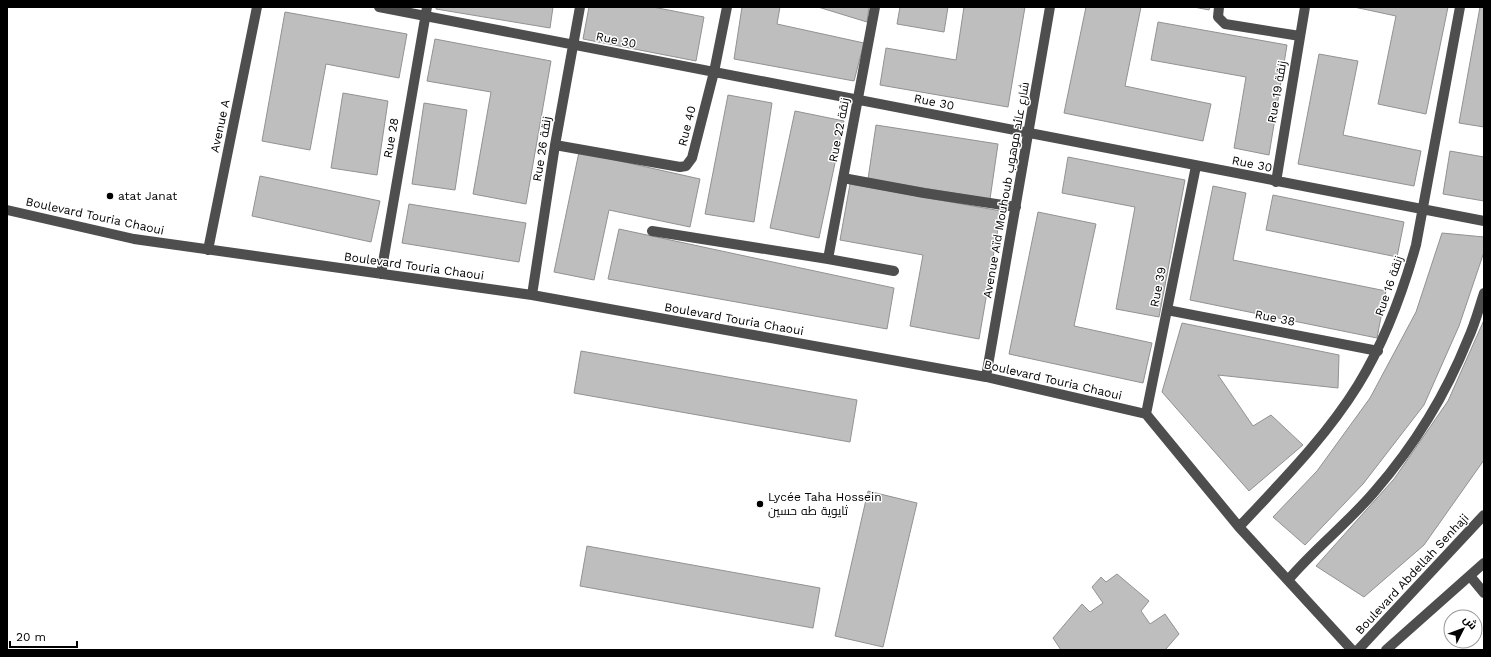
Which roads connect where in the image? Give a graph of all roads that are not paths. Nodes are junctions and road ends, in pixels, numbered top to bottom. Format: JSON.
{"nodes":[{"id":1,"x":257,"y":7,"type":"edge"},
{"id":2,"x":379,"y":7,"type":"edge"},
{"id":3,"x":580,"y":7,"type":"edge"},
{"id":4,"x":727,"y":7,"type":"edge"},
{"id":5,"x":875,"y":7,"type":"edge"},
{"id":6,"x":1050,"y":7,"type":"edge"},
{"id":7,"x":1305,"y":7,"type":"edge"},
{"id":8,"x":1460,"y":7,"type":"edge"},
{"id":9,"x":426,"y":11,"type":"edge"},
{"id":10,"x":1219,"y":12,"type":"edge"},
{"id":11,"x":1300,"y":36,"type":"junction"},
{"id":12,"x":574,"y":45,"type":"junction"},
{"id":13,"x":714,"y":72,"type":"junction"},
{"id":14,"x":858,"y":100,"type":"junction"},
{"id":15,"x":1029,"y":133,"type":"junction"},
{"id":16,"x":555,"y":145,"type":"junction"},
{"id":17,"x":1196,"y":166,"type":"junction"},
{"id":18,"x":843,"y":178,"type":"junction"},
{"id":19,"x":1276,"y":182,"type":"junction"},
{"id":20,"x":1016,"y":207,"type":"junction"},
{"id":21,"x":1424,"y":209,"type":"junction"},
{"id":22,"x":7,"y":210,"type":"edge"},
{"id":23,"x":1484,"y":221,"type":"edge"},
{"id":24,"x":652,"y":230,"type":"dead end"},
{"id":25,"x":208,"y":250,"type":"junction"},
{"id":26,"x":828,"y":259,"type":"junction"},
{"id":27,"x":894,"y":271,"type":"dead end"},
{"id":28,"x":381,"y":274,"type":"junction"},
{"id":29,"x":1484,"y":293,"type":"edge"},
{"id":30,"x":532,"y":295,"type":"junction"},
{"id":31,"x":1167,"y":310,"type":"junction"},
{"id":32,"x":1378,"y":351,"type":"junction"},
{"id":33,"x":986,"y":377,"type":"junction"},
{"id":34,"x":1146,"y":414,"type":"junction"},
{"id":35,"x":1484,"y":515,"type":"edge"},
{"id":36,"x":1239,"y":527,"type":"junction"},
{"id":37,"x":1484,"y":563,"type":"edge"},
{"id":38,"x":1470,"y":576,"type":"junction"},
{"id":39,"x":1288,"y":580,"type":"junction"},
{"id":40,"x":1484,"y":593,"type":"edge"},
{"id":41,"x":1352,"y":650,"type":"edge"},
{"id":42,"x":1358,"y":650,"type":"edge"},
{"id":43,"x":1386,"y":650,"type":"edge"}],
"edges":[{"from":1,"to":25,"type":"street","name":"Avenue A"},
{"from":2,"to":9,"type":"street","name":"Rue 30"},
{"from":3,"to":12,"type":"street","name":"Rue 26 زنقة"},
{"from":4,"to":13,"type":"street","name":"Rue 40"},
{"from":5,"to":14,"type":"street","name":"Rue 22 زنقة"},
{"from":6,"to":15,"type":"street","name":"Avenue Aïd Mouhoub شارع عائد موهوب"},
{"from":7,"to":11,"type":"street","name":"Rue 19 زنقة"},
{"from":8,"to":21,"type":"street","name":"Rue 16 زنقة"},
{"from":9,"to":12,"type":"street","name":"Rue 30"},
{"from":9,"to":28,"type":"street","name":"Rue 28"},
{"from":10,"to":11,"type":"street"},
{"from":11,"to":19,"type":"street","name":"Rue 19 زنقة"},
{"from":12,"to":13,"type":"street","name":"Rue 30"},
{"from":12,"to":16,"type":"street","name":"Rue 26 زنقة"},
{"from":13,"to":14,"type":"street","name":"Rue 30"},
{"from":13,"to":16,"type":"street","name":"Rue 40"},
{"from":14,"to":15,"type":"street","name":"Rue 30"},
{"from":14,"to":18,"type":"street","name":"Rue 22 زنقة"},
{"from":15,"to":17,"type":"street","name":"Rue 30"},
{"from":15,"to":20,"type":"street","name":"Avenue Aïd Mouhoub شارع عائد موهوب"},
{"from":16,"to":30,"type":"street","name":"Rue 26 زنقة"},
{"from":17,"to":19,"type":"street","name":"Rue 30"},
{"from":17,"to":31,"type":"street","name":"Rue 39"},
{"from":18,"to":20,"type":"street"},
{"from":18,"to":26,"type":"street","name":"Rue 22 زنقة"},
{"from":19,"to":21,"type":"street","name":"Rue 30"},
{"from":20,"to":33,"type":"street","name":"Avenue Aïd Mouhoub شارع عائد موهوب"},
{"from":21,"to":23,"type":"street","name":"Rue 30"},
{"from":21,"to":32,"type":"street","name":"Rue 16 زنقة"},
{"from":22,"to":25,"type":"street","name":"Boulevard Touria Chaoui"},
{"from":24,"to":26,"type":"street"},
{"from":25,"to":28,"type":"street","name":"Boulevard Touria Chaoui"},
{"from":26,"to":27,"type":"street"},
{"from":28,"to":30,"type":"street","name":"Boulevard Touria Chaoui"},
{"from":29,"to":39,"type":"street"},
{"from":30,"to":33,"type":"street","name":"Boulevard Touria Chaoui"},
{"from":31,"to":32,"type":"street","name":"Rue 38"},
{"from":31,"to":34,"type":"street","name":"Rue 39"},
{"from":32,"to":36,"type":"street","name":"Rue 16 زنقة"},
{"from":33,"to":34,"type":"street","name":"Boulevard Touria Chaoui"},
{"from":34,"to":36,"type":"street"},
{"from":35,"to":42,"type":"street","name":"Boulevard Abdellah Senhaji"},
{"from":36,"to":39,"type":"street"},
{"from":37,"to":38,"type":"street"},
{"from":38,"to":40,"type":"street"},
{"from":38,"to":43,"type":"street"},
{"from":39,"to":41,"type":"street"}]}
